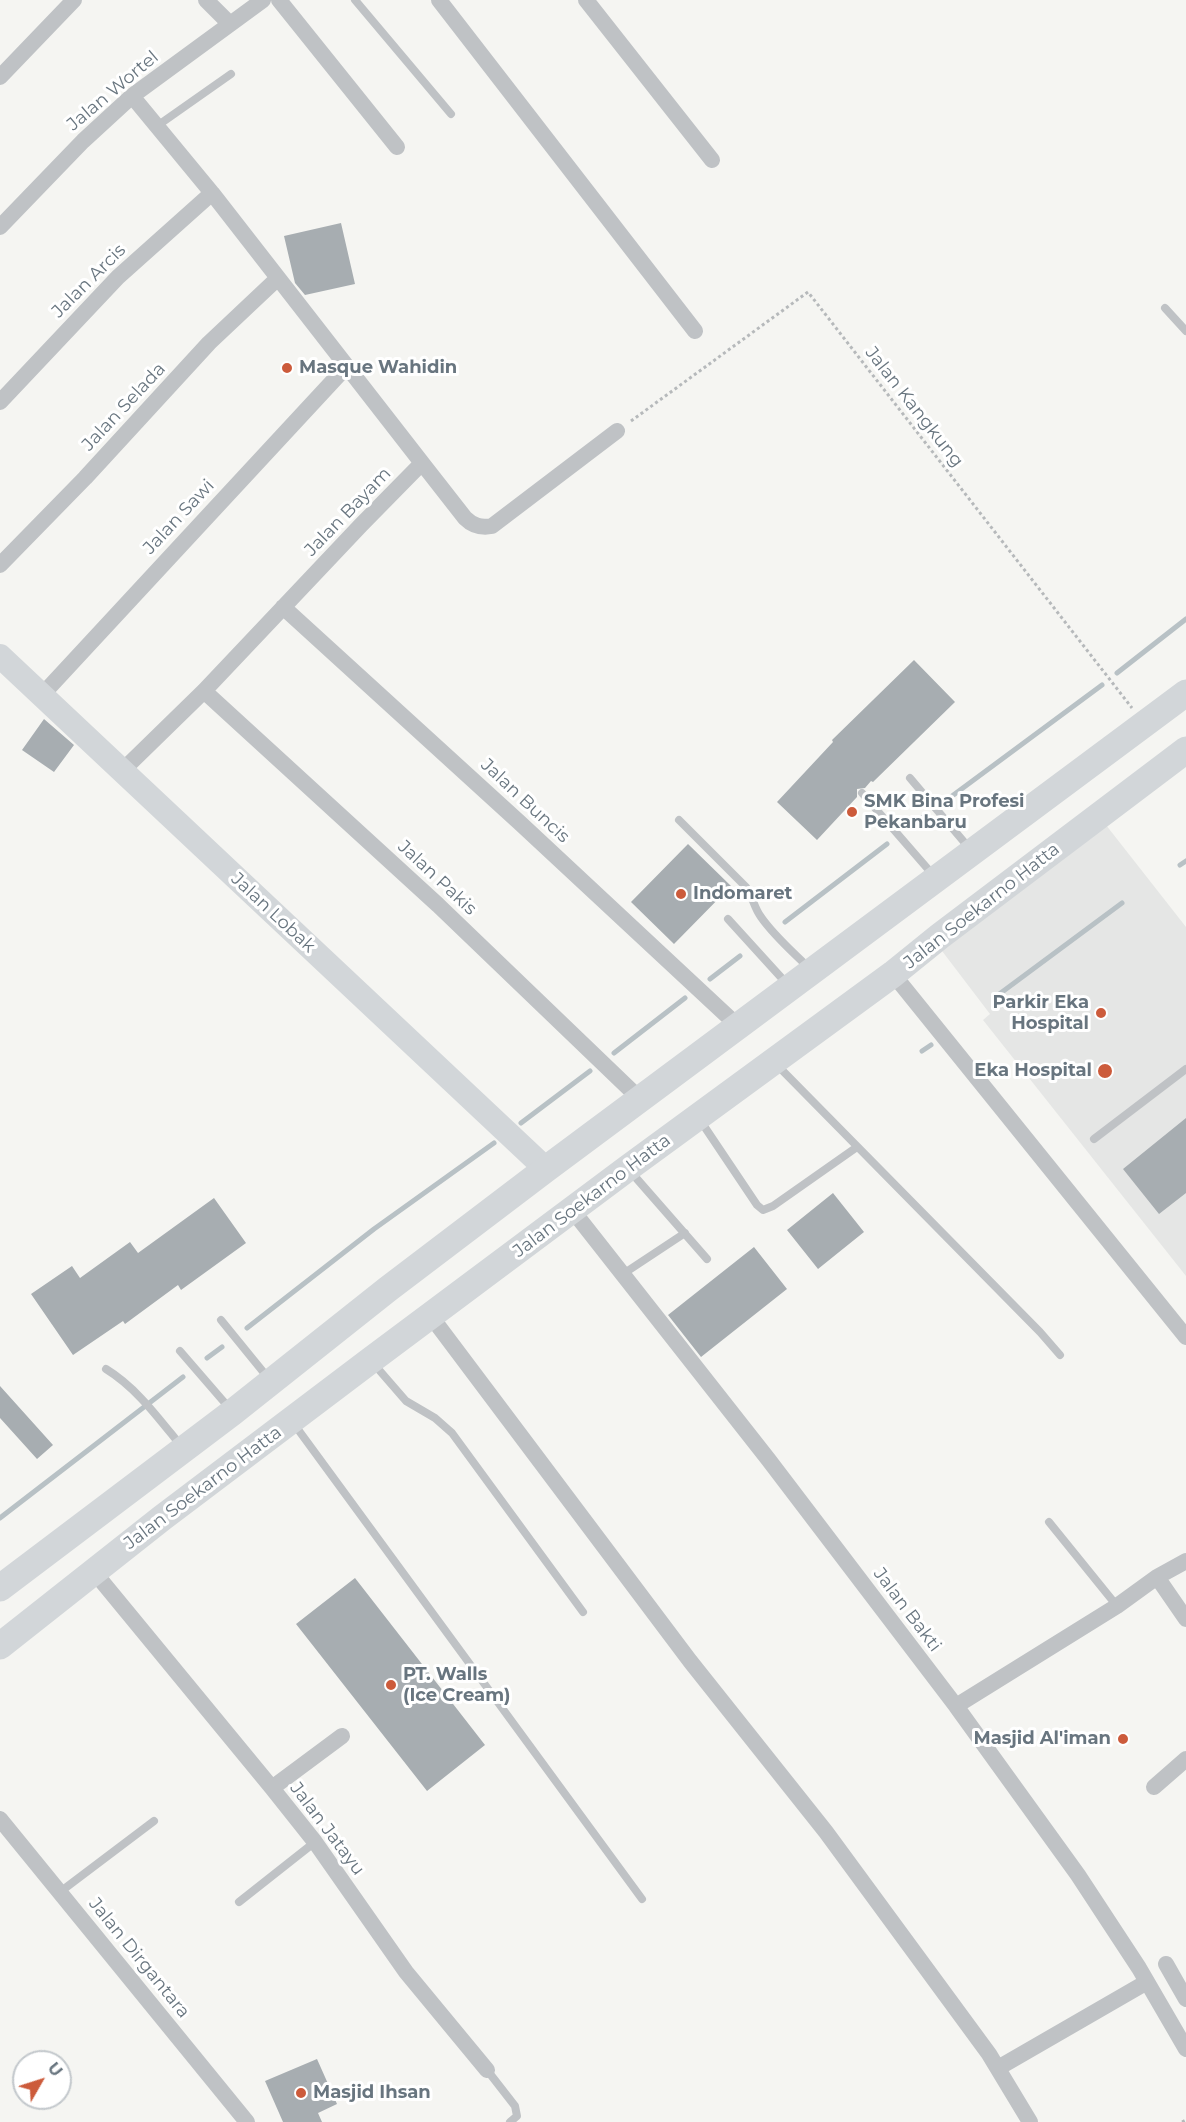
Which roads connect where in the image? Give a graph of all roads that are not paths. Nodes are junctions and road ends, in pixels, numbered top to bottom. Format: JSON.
{"nodes":[{"id":1,"x":74,"y":0,"type":"edge"},
{"id":2,"x":206,"y":0,"type":"edge"},
{"id":3,"x":263,"y":0,"type":"edge"},
{"id":4,"x":279,"y":0,"type":"edge"},
{"id":5,"x":355,"y":0,"type":"edge"},
{"id":6,"x":439,"y":0,"type":"edge"},
{"id":7,"x":586,"y":0,"type":"edge"},
{"id":8,"x":230,"y":24,"type":"junction"},
{"id":9,"x":231,"y":74,"type":"dead end"},
{"id":10,"x":0,"y":77,"type":"edge"},
{"id":11,"x":132,"y":96,"type":"junction"},
{"id":12,"x":451,"y":114,"type":"dead end"},
{"id":13,"x":157,"y":126,"type":"junction"},
{"id":14,"x":397,"y":147,"type":"dead end"},
{"id":15,"x":712,"y":160,"type":"dead end"},
{"id":16,"x":212,"y":193,"type":"junction"},
{"id":17,"x":0,"y":227,"type":"edge"},
{"id":18,"x":278,"y":278,"type":"junction"},
{"id":19,"x":1165,"y":308,"type":"dead end"},
{"id":20,"x":695,"y":331,"type":"dead end"},
{"id":21,"x":1186,"y":331,"type":"edge"},
{"id":22,"x":346,"y":368,"type":"junction"},
{"id":23,"x":0,"y":402,"type":"edge"},
{"id":24,"x":618,"y":431,"type":"road end"},
{"id":25,"x":422,"y":463,"type":"junction"},
{"id":26,"x":0,"y":565,"type":"edge"},
{"id":27,"x":283,"y":607,"type":"junction"},
{"id":28,"x":0,"y":657,"type":"edge"},
{"id":29,"x":204,"y":691,"type":"junction"},
{"id":30,"x":1186,"y":693,"type":"edge"},
{"id":31,"x":42,"y":695,"type":"junction"},
{"id":32,"x":1186,"y":750,"type":"edge"},
{"id":33,"x":122,"y":771,"type":"junction"},
{"id":34,"x":910,"y":778,"type":"dead end"},
{"id":35,"x":862,"y":793,"type":"dead end"},
{"id":36,"x":679,"y":820,"type":"dead end"},
{"id":37,"x":973,"y":852,"type":"junction"},
{"id":38,"x":936,"y":879,"type":"junction"},
{"id":39,"x":728,"y":919,"type":"dead end"},
{"id":40,"x":813,"y":971,"type":"junction"},
{"id":41,"x":893,"y":974,"type":"junction"},
{"id":42,"x":791,"y":987,"type":"junction"},
{"id":43,"x":738,"y":1026,"type":"junction"},
{"id":44,"x":773,"y":1062,"type":"junction"},
{"id":45,"x":1186,"y":1069,"type":"edge"},
{"id":46,"x":640,"y":1098,"type":"junction"},
{"id":47,"x":698,"y":1117,"type":"junction"},
{"id":48,"x":1094,"y":1139,"type":"dead end"},
{"id":49,"x":857,"y":1147,"type":"junction"},
{"id":50,"x":628,"y":1168,"type":"junction"},
{"id":51,"x":546,"y":1169,"type":"junction"},
{"id":52,"x":573,"y":1211,"type":"junction"},
{"id":53,"x":685,"y":1233,"type":"junction"},
{"id":54,"x":707,"y":1259,"type":"dead end"},
{"id":55,"x":623,"y":1274,"type":"junction"},
{"id":56,"x":430,"y":1316,"type":"junction"},
{"id":57,"x":221,"y":1320,"type":"dead end"},
{"id":58,"x":1186,"y":1337,"type":"edge"},
{"id":59,"x":180,"y":1351,"type":"dead end"},
{"id":60,"x":1060,"y":1355,"type":"dead end"},
{"id":61,"x":371,"y":1360,"type":"junction"},
{"id":62,"x":106,"y":1369,"type":"dead end"},
{"id":63,"x":271,"y":1382,"type":"junction"},
{"id":64,"x":233,"y":1412,"type":"junction"},
{"id":65,"x":292,"y":1421,"type":"junction"},
{"id":66,"x":184,"y":1449,"type":"junction"},
{"id":67,"x":1049,"y":1522,"type":"dead end"},
{"id":68,"x":1186,"y":1561,"type":"edge"},
{"id":69,"x":94,"y":1573,"type":"junction"},
{"id":70,"x":1157,"y":1577,"type":"junction"},
{"id":71,"x":2,"y":1581,"type":"edge"},
{"id":72,"x":1117,"y":1606,"type":"junction"},
{"id":73,"x":583,"y":1611,"type":"dead end"},
{"id":74,"x":1186,"y":1619,"type":"edge"},
{"id":75,"x":0,"y":1646,"type":"edge"},
{"id":76,"x":956,"y":1706,"type":"junction"},
{"id":77,"x":342,"y":1736,"type":"dead end"},
{"id":78,"x":1186,"y":1759,"type":"edge"},
{"id":79,"x":1154,"y":1787,"type":"dead end"},
{"id":80,"x":272,"y":1788,"type":"junction"},
{"id":81,"x":0,"y":1819,"type":"edge"},
{"id":82,"x":154,"y":1821,"type":"dead end"},
{"id":83,"x":315,"y":1842,"type":"junction"},
{"id":84,"x":60,"y":1892,"type":"junction"},
{"id":85,"x":642,"y":1899,"type":"dead end"},
{"id":86,"x":239,"y":1902,"type":"dead end"},
{"id":87,"x":1166,"y":1964,"type":"dead end"},
{"id":88,"x":1147,"y":1982,"type":"junction"},
{"id":89,"x":1186,"y":1999,"type":"edge"},
{"id":90,"x":1186,"y":2049,"type":"edge"},
{"id":91,"x":998,"y":2068,"type":"junction"},
{"id":92,"x":487,"y":2070,"type":"joint"},
{"id":93,"x":514,"y":2119,"type":"edge"},
{"id":94,"x":247,"y":2122,"type":"edge"},
{"id":95,"x":1030,"y":2122,"type":"edge"}],
"edges":[{"from":1,"to":10,"type":"street"},
{"from":2,"to":8,"type":"street"},
{"from":3,"to":8,"type":"street","name":"Jalan Wortel"},
{"from":4,"to":14,"type":"street"},
{"from":5,"to":12,"type":"lane"},
{"from":6,"to":20,"type":"street"},
{"from":7,"to":15,"type":"street"},
{"from":8,"to":11,"type":"street","name":"Jalan Wortel"},
{"from":9,"to":13,"type":"lane"},
{"from":11,"to":13,"type":"street"},
{"from":11,"to":17,"type":"street","name":"Jalan Wortel"},
{"from":13,"to":16,"type":"street"},
{"from":16,"to":18,"type":"street"},
{"from":16,"to":23,"type":"street","name":"Jalan Arcis"},
{"from":18,"to":22,"type":"street"},
{"from":18,"to":26,"type":"street","name":"Jalan Selada"},
{"from":19,"to":21,"type":"lane"},
{"from":22,"to":25,"type":"street"},
{"from":22,"to":31,"type":"street","name":"Jalan Sawi"},
{"from":24,"to":25,"type":"street"},
{"from":25,"to":27,"type":"street","name":"Jalan Bayam"},
{"from":27,"to":29,"type":"street","name":"Jalan Bayam"},
{"from":27,"to":43,"type":"street","name":"Jalan Buncis"},
{"from":28,"to":31,"type":"main road","name":"Jalan Lobak"},
{"from":29,"to":33,"type":"street","name":"Jalan Bayam"},
{"from":29,"to":46,"type":"street","name":"Jalan Pakis"},
{"from":30,"to":37,"type":"main road"},
{"from":31,"to":33,"type":"main road","name":"Jalan Lobak"},
{"from":32,"to":41,"type":"main road","name":"Jalan Soekarno Hatta"},
{"from":33,"to":51,"type":"main road","name":"Jalan Lobak"},
{"from":34,"to":37,"type":"lane"},
{"from":35,"to":38,"type":"lane"},
{"from":36,"to":40,"type":"lane"},
{"from":37,"to":38,"type":"main road"},
{"from":38,"to":40,"type":"main road"},
{"from":39,"to":42,"type":"lane"},
{"from":40,"to":42,"type":"main road"},
{"from":41,"to":44,"type":"main road","name":"Jalan Soekarno Hatta"},
{"from":41,"to":58,"type":"street"},
{"from":42,"to":43,"type":"main road"},
{"from":43,"to":46,"type":"main road"},
{"from":44,"to":47,"type":"main road","name":"Jalan Soekarno Hatta"},
{"from":44,"to":49,"type":"lane"},
{"from":45,"to":48,"type":"lane"},
{"from":46,"to":51,"type":"main road"},
{"from":47,"to":49,"type":"lane"},
{"from":47,"to":50,"type":"main road","name":"Jalan Soekarno Hatta"},
{"from":49,"to":60,"type":"lane"},
{"from":50,"to":52,"type":"main road","name":"Jalan Soekarno Hatta"},
{"from":50,"to":53,"type":"lane"},
{"from":51,"to":63,"type":"main road"},
{"from":52,"to":55,"type":"street","name":"Jalan Bakti"},
{"from":52,"to":56,"type":"main road","name":"Jalan Soekarno Hatta"},
{"from":53,"to":54,"type":"lane"},
{"from":53,"to":55,"type":"lane"},
{"from":55,"to":76,"type":"street","name":"Jalan Bakti"},
{"from":56,"to":61,"type":"main road","name":"Jalan Soekarno Hatta"},
{"from":56,"to":91,"type":"street"},
{"from":57,"to":63,"type":"lane"},
{"from":59,"to":64,"type":"lane"},
{"from":61,"to":65,"type":"main road","name":"Jalan Soekarno Hatta"},
{"from":61,"to":73,"type":"lane"},
{"from":62,"to":66,"type":"lane"},
{"from":63,"to":64,"type":"main road"},
{"from":64,"to":66,"type":"main road"},
{"from":65,"to":69,"type":"main road","name":"Jalan Soekarno Hatta"},
{"from":65,"to":85,"type":"lane"},
{"from":66,"to":71,"type":"main road"},
{"from":67,"to":72,"type":"lane"},
{"from":68,"to":70,"type":"street"},
{"from":69,"to":75,"type":"main road","name":"Jalan Soekarno Hatta"},
{"from":69,"to":80,"type":"street","name":"Jalan Jatayu"},
{"from":70,"to":72,"type":"street"},
{"from":70,"to":74,"type":"street"},
{"from":72,"to":76,"type":"street"},
{"from":76,"to":88,"type":"street","name":"Jalan Bakti"},
{"from":77,"to":80,"type":"street"},
{"from":78,"to":79,"type":"street"},
{"from":80,"to":83,"type":"street","name":"Jalan Jatayu"},
{"from":81,"to":84,"type":"street","name":"Jalan Dirgantara"},
{"from":82,"to":84,"type":"lane"},
{"from":83,"to":86,"type":"lane"},
{"from":83,"to":92,"type":"street","name":"Jalan Jatayu"},
{"from":84,"to":94,"type":"street","name":"Jalan Dirgantara"},
{"from":87,"to":89,"type":"street"},
{"from":88,"to":90,"type":"street","name":"Jalan Bakti"},
{"from":88,"to":91,"type":"street"},
{"from":91,"to":95,"type":"street"},
{"from":92,"to":93,"type":"lane","name":"Jalan Jatayu"}]}
